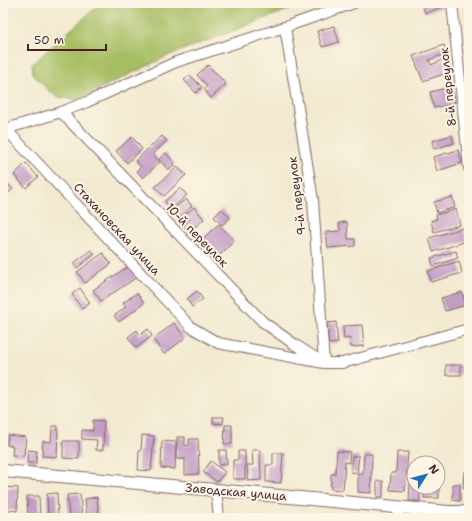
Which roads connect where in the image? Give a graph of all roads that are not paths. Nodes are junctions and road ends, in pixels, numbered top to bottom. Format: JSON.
{"nodes":[{"id":1,"x":354,"y":3,"type":"edge"},
{"id":2,"x":452,"y":3,"type":"edge"},
{"id":3,"x":285,"y":27,"type":"junction"},
{"id":4,"x":61,"y":112,"type":"junction"},
{"id":5,"x":4,"y":129,"type":"edge"},
{"id":6,"x":469,"y":168,"type":"edge"},
{"id":7,"x":469,"y":329,"type":"edge"},
{"id":8,"x":324,"y":363,"type":"junction"},
{"id":9,"x":3,"y":471,"type":"edge"},
{"id":10,"x":216,"y":490,"type":"junction"},
{"id":11,"x":469,"y":512,"type":"edge"},
{"id":12,"x":398,"y":513,"type":"edge"},
{"id":13,"x":219,"y":518,"type":"edge"}],
"edges":[{"from":1,"to":3,"type":"street"},
{"from":2,"to":6,"type":"street","name":"8-й переулок"},
{"from":3,"to":4,"type":"street"},
{"from":3,"to":8,"type":"street","name":"9-й переулок"},
{"from":4,"to":5,"type":"street"},
{"from":4,"to":8,"type":"street","name":"10-й переулок"},
{"from":5,"to":8,"type":"street","name":"Стахановская улица"},
{"from":7,"to":8,"type":"street","name":"Стахановская улица"},
{"from":9,"to":10,"type":"street","name":"Заводская улица"},
{"from":10,"to":12,"type":"street","name":"Заводская улица"},
{"from":10,"to":13,"type":"street"},
{"from":11,"to":12,"type":"street","name":"Заводская улица"}]}
